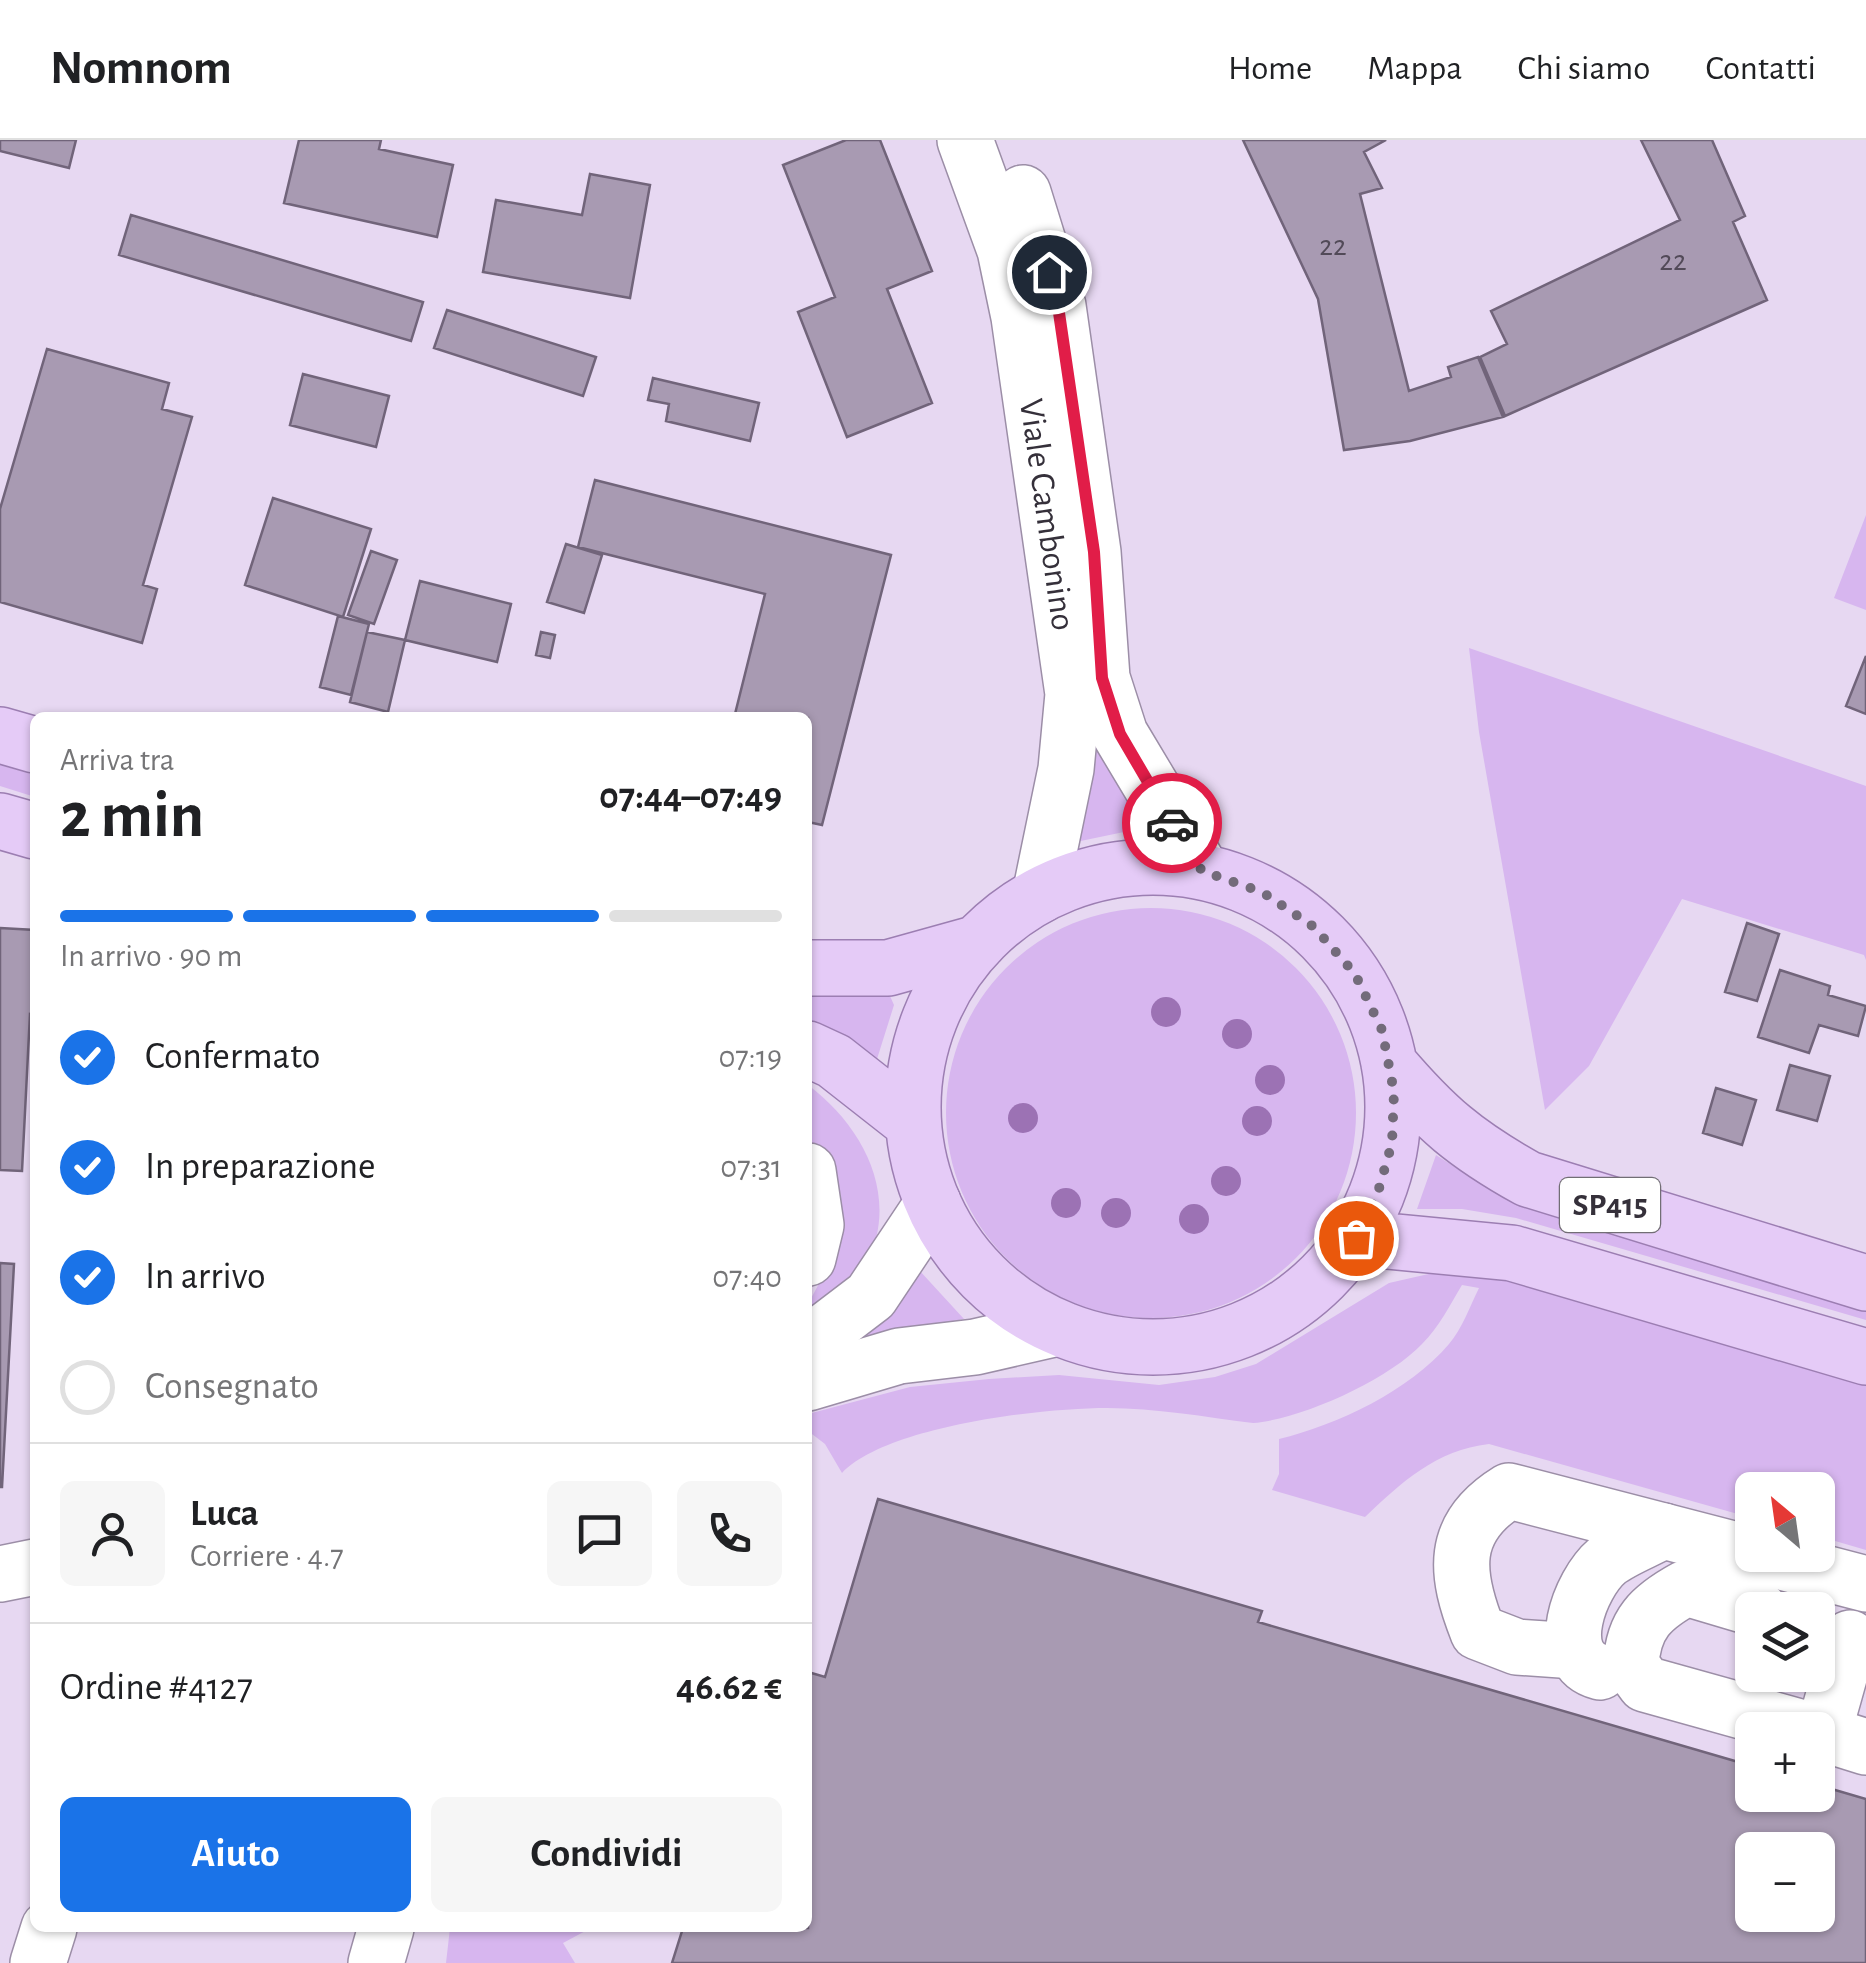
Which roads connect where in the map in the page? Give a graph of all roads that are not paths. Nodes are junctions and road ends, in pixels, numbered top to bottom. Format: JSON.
{"nodes":[{"id":1,"x":965,"y":140,"type":"edge"},
{"id":2,"x":1003,"y":140,"type":"edge"},
{"id":3,"x":0,"y":734,"type":"edge"},
{"id":4,"x":30,"y":743,"type":"edge"},
{"id":5,"x":0,"y":820,"type":"edge"},
{"id":6,"x":30,"y":829,"type":"edge"},
{"id":7,"x":1202,"y":871,"type":"junction"},
{"id":8,"x":1040,"y":895,"type":"junction"},
{"id":9,"x":978,"y":943,"type":"junction"},
{"id":10,"x":812,"y":968,"type":"edge"},
{"id":11,"x":812,"y":1051,"type":"edge"},
{"id":12,"x":1389,"y":1064,"type":"junction"},
{"id":13,"x":913,"y":1123,"type":"junction"},
{"id":14,"x":812,"y":1198,"type":"edge"},
{"id":15,"x":933,"y":1203,"type":"junction"},
{"id":16,"x":1356,"y":1238,"type":"junction"},
{"id":17,"x":812,"y":1242,"type":"edge"},
{"id":18,"x":1866,"y":1283,"type":"edge"},
{"id":19,"x":1058,"y":1328,"type":"junction"},
{"id":20,"x":812,"y":1341,"type":"edge"},
{"id":21,"x":1866,"y":1357,"type":"edge"},
{"id":22,"x":812,"y":1382,"type":"edge"},
{"id":23,"x":1662,"y":1531,"type":"junction"},
{"id":24,"x":1735,"y":1550,"type":"edge"},
{"id":25,"x":30,"y":1568,"type":"edge"},
{"id":26,"x":1820,"y":1572,"type":"edge"},
{"id":27,"x":0,"y":1574,"type":"edge"},
{"id":28,"x":1866,"y":1584,"type":"edge"},
{"id":29,"x":0,"y":1592,"type":"edge"},
{"id":30,"x":30,"y":1596,"type":"edge"},
{"id":31,"x":1735,"y":1603,"type":"edge"},
{"id":32,"x":1845,"y":1636,"type":"edge"},
{"id":33,"x":1575,"y":1652,"type":"junction"},
{"id":34,"x":1645,"y":1684,"type":"junction"},
{"id":35,"x":1744,"y":1712,"type":"edge"},
{"id":36,"x":1833,"y":1712,"type":"edge"},
{"id":37,"x":48,"y":1932,"type":"edge"},
{"id":38,"x":385,"y":1932,"type":"edge"},
{"id":39,"x":38,"y":1963,"type":"edge"},
{"id":40,"x":376,"y":1963,"type":"edge"}],
"edges":[{"from":1,"to":8,"type":"street","name":"Viale Cambonino"},
{"from":2,"to":7,"type":"street","name":"Viale Cambonino"},
{"from":3,"to":4,"type":"main road"},
{"from":5,"to":6,"type":"main road"},
{"from":7,"to":8,"type":"main road","number":"SP415"},
{"from":7,"to":12,"type":"main road","number":"SP415"},
{"from":8,"to":9,"type":"main road","number":"SP415"},
{"from":9,"to":10,"type":"main road","number":"SP415"},
{"from":9,"to":13,"type":"main road","number":"SP415"},
{"from":11,"to":13,"type":"main road"},
{"from":12,"to":16,"type":"main road","number":"SP415"},
{"from":12,"to":18,"type":"main road","number":"SP415"},
{"from":13,"to":15,"type":"main road","number":"SP415"},
{"from":14,"to":17,"type":"street"},
{"from":15,"to":19,"type":"main road","number":"SP415"},
{"from":15,"to":20,"type":"street"},
{"from":16,"to":19,"type":"main road","number":"SP415"},
{"from":16,"to":21,"type":"main road","number":"SP415"},
{"from":19,"to":22,"type":"street"},
{"from":23,"to":24,"type":"street"},
{"from":23,"to":33,"type":"street"},
{"from":23,"to":33,"type":"street"},
{"from":25,"to":27,"type":"street"},
{"from":26,"to":28,"type":"street"},
{"from":29,"to":30,"type":"street"},
{"from":31,"to":34,"type":"street"},
{"from":32,"to":36,"type":"street"},
{"from":33,"to":34,"type":"street"},
{"from":34,"to":35,"type":"street"},
{"from":37,"to":39,"type":"street"},
{"from":38,"to":40,"type":"street"}]}
